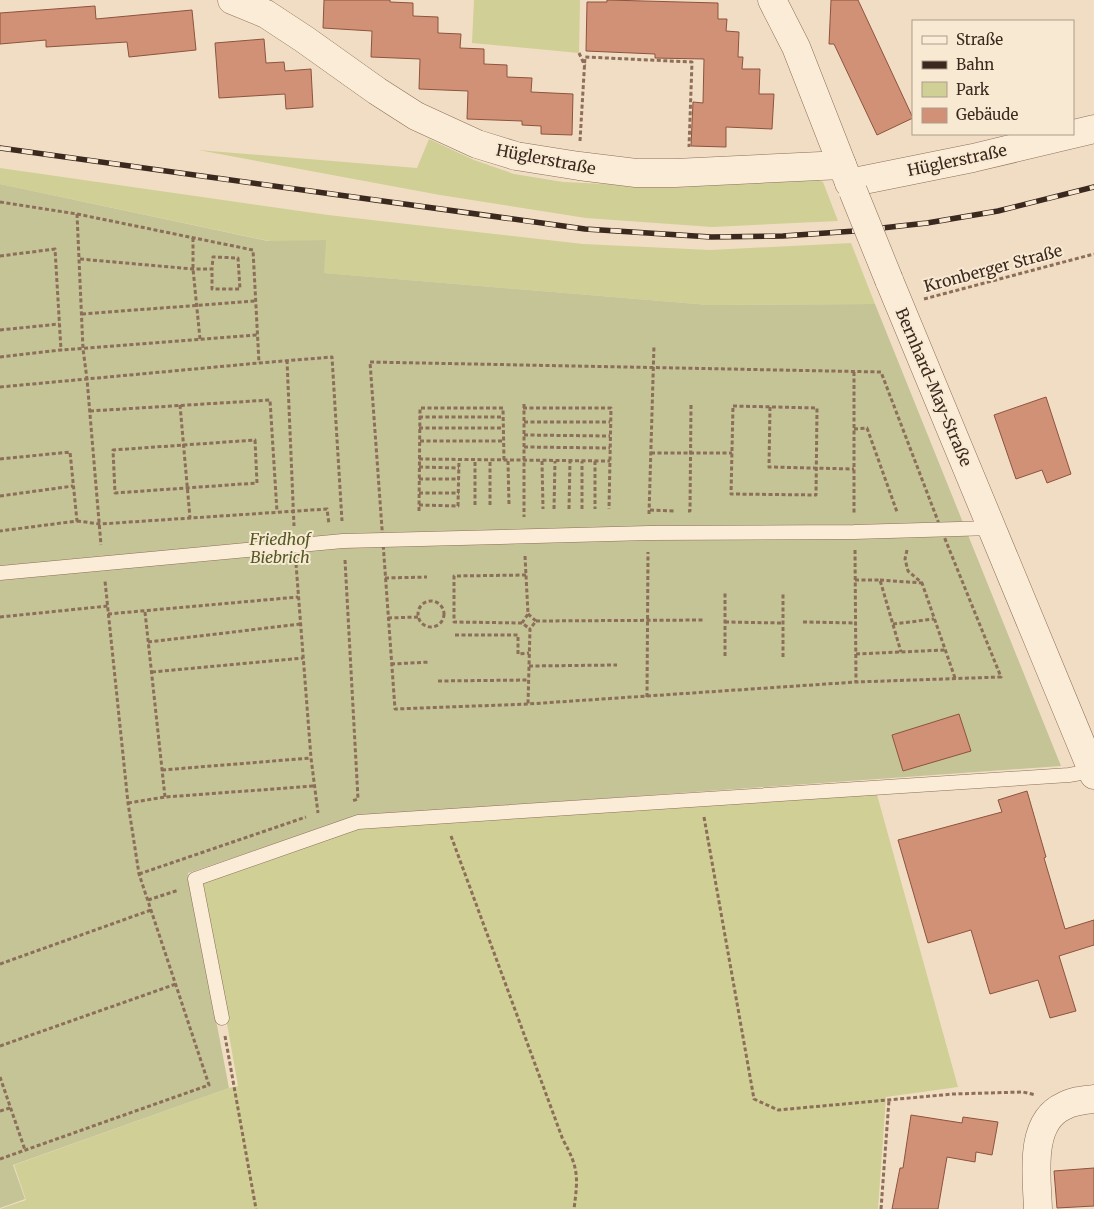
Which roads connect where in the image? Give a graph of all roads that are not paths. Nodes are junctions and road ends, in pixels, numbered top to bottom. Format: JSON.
{"nodes":[{"id":1,"x":232,"y":0,"type":"edge"},
{"id":2,"x":772,"y":0,"type":"edge"},
{"id":3,"x":1094,"y":129,"type":"edge"},
{"id":4,"x":1074,"y":134,"type":"edge"},
{"id":5,"x":1069,"y":135,"type":"edge"},
{"id":6,"x":848,"y":179,"type":"junction"},
{"id":7,"x":993,"y":528,"type":"junction"},
{"id":8,"x":0,"y":573,"type":"edge"},
{"id":9,"x":1093,"y":773,"type":"edge"},
{"id":10,"x":222,"y":1018,"type":"road end"},
{"id":11,"x":1094,"y":1098,"type":"edge"},
{"id":12,"x":1038,"y":1209,"type":"edge"}],
"edges":[{"from":1,"to":6,"type":"street","name":"Hüglerstraße"},
{"from":2,"to":6,"type":"street","name":"Bernhard-May-Straße"},
{"from":3,"to":4,"type":"street","name":"Hüglerstraße"},
{"from":5,"to":6,"type":"street","name":"Hüglerstraße"},
{"from":6,"to":7,"type":"street","name":"Bernhard-May-Straße","bridge":true},
{"from":7,"to":8,"type":"lane"},
{"from":7,"to":9,"type":"street","name":"Bernhard-May-Straße"},
{"from":9,"to":10,"type":"lane"},
{"from":11,"to":12,"type":"street"}]}
